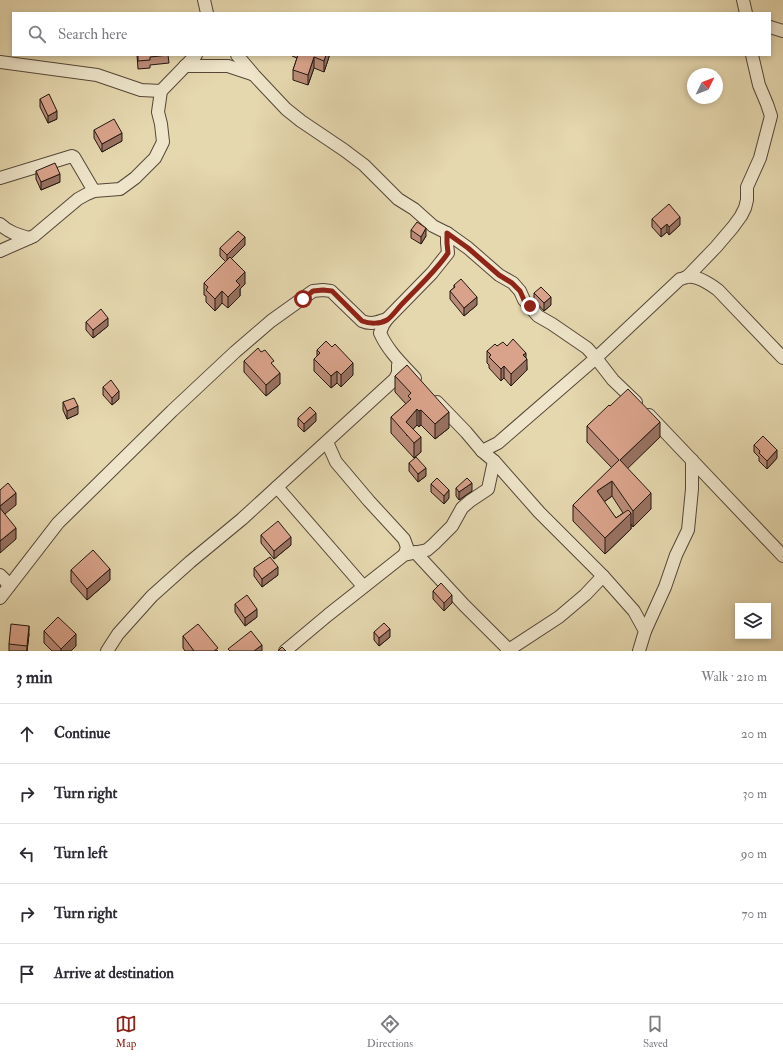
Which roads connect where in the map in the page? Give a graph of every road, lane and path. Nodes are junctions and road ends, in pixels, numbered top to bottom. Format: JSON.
{"nodes":[{"id":1,"x":204,"y":0,"type":"edge"},
{"id":2,"x":743,"y":0,"type":"edge"},
{"id":3,"x":207,"y":12,"type":"edge"},
{"id":4,"x":746,"y":12,"type":"edge"},
{"id":5,"x":771,"y":27,"type":"edge"},
{"id":6,"x":783,"y":31,"type":"edge"},
{"id":7,"x":195,"y":56,"type":"edge"},
{"id":8,"x":238,"y":56,"type":"edge"},
{"id":9,"x":752,"y":56,"type":"edge"},
{"id":10,"x":0,"y":62,"type":"edge"},
{"id":11,"x":185,"y":66,"type":"junction"},
{"id":12,"x":254,"y":75,"type":"junction"},
{"id":13,"x":161,"y":91,"type":"junction"},
{"id":14,"x":0,"y":178,"type":"edge"},
{"id":15,"x":94,"y":191,"type":"junction"},
{"id":16,"x":0,"y":224,"type":"edge"},
{"id":17,"x":447,"y":233,"type":"junction"},
{"id":18,"x":29,"y":238,"type":"junction"},
{"id":19,"x":0,"y":251,"type":"edge"},
{"id":20,"x":688,"y":276,"type":"junction"},
{"id":21,"x":387,"y":320,"type":"junction"},
{"id":22,"x":596,"y":358,"type":"junction"},
{"id":23,"x":783,"y":358,"type":"edge"},
{"id":24,"x":398,"y":360,"type":"junction"},
{"id":25,"x":327,"y":442,"type":"junction"},
{"id":26,"x":482,"y":451,"type":"junction"},
{"id":27,"x":692,"y":460,"type":"junction"},
{"id":28,"x":494,"y":461,"type":"junction"},
{"id":29,"x":278,"y":487,"type":"junction"},
{"id":30,"x":410,"y":553,"type":"junction"},
{"id":31,"x":783,"y":556,"type":"edge"},
{"id":32,"x":0,"y":575,"type":"edge"},
{"id":33,"x":603,"y":576,"type":"junction"},
{"id":34,"x":9,"y":586,"type":"junction"},
{"id":35,"x":363,"y":586,"type":"junction"},
{"id":36,"x":0,"y":598,"type":"edge"},
{"id":37,"x":645,"y":631,"type":"junction"},
{"id":38,"x":508,"y":650,"type":"edge"},
{"id":39,"x":107,"y":651,"type":"edge"},
{"id":40,"x":285,"y":651,"type":"edge"},
{"id":41,"x":639,"y":651,"type":"edge"}],
"edges":[{"from":1,"to":3,"type":"street"},
{"from":2,"to":4,"type":"street"},
{"from":5,"to":6,"type":"street"},
{"from":7,"to":11,"type":"street"},
{"from":8,"to":12,"type":"street"},
{"from":9,"to":20,"type":"street"},
{"from":10,"to":13,"type":"street"},
{"from":11,"to":12,"type":"street"},
{"from":11,"to":13,"type":"street"},
{"from":12,"to":17,"type":"street"},
{"from":13,"to":15,"type":"street"},
{"from":14,"to":15,"type":"street"},
{"from":15,"to":18,"type":"street"},
{"from":16,"to":18,"type":"street"},
{"from":17,"to":21,"type":"street"},
{"from":17,"to":22,"type":"street"},
{"from":18,"to":19,"type":"street"},
{"from":20,"to":22,"type":"street"},
{"from":20,"to":23,"type":"street"},
{"from":21,"to":24,"type":"street"},
{"from":21,"to":34,"type":"street"},
{"from":22,"to":26,"type":"street"},
{"from":22,"to":27,"type":"street"},
{"from":24,"to":25,"type":"street"},
{"from":24,"to":26,"type":"street"},
{"from":25,"to":29,"type":"street"},
{"from":25,"to":30,"type":"street"},
{"from":26,"to":28,"type":"street"},
{"from":27,"to":31,"type":"street"},
{"from":27,"to":37,"type":"street"},
{"from":28,"to":30,"type":"street"},
{"from":28,"to":33,"type":"street"},
{"from":29,"to":35,"type":"street"},
{"from":29,"to":39,"type":"street"},
{"from":30,"to":35,"type":"street"},
{"from":30,"to":38,"type":"street"},
{"from":32,"to":34,"type":"street"},
{"from":33,"to":37,"type":"street"},
{"from":33,"to":38,"type":"street"},
{"from":34,"to":36,"type":"street"},
{"from":35,"to":40,"type":"street"},
{"from":37,"to":41,"type":"street"}]}
